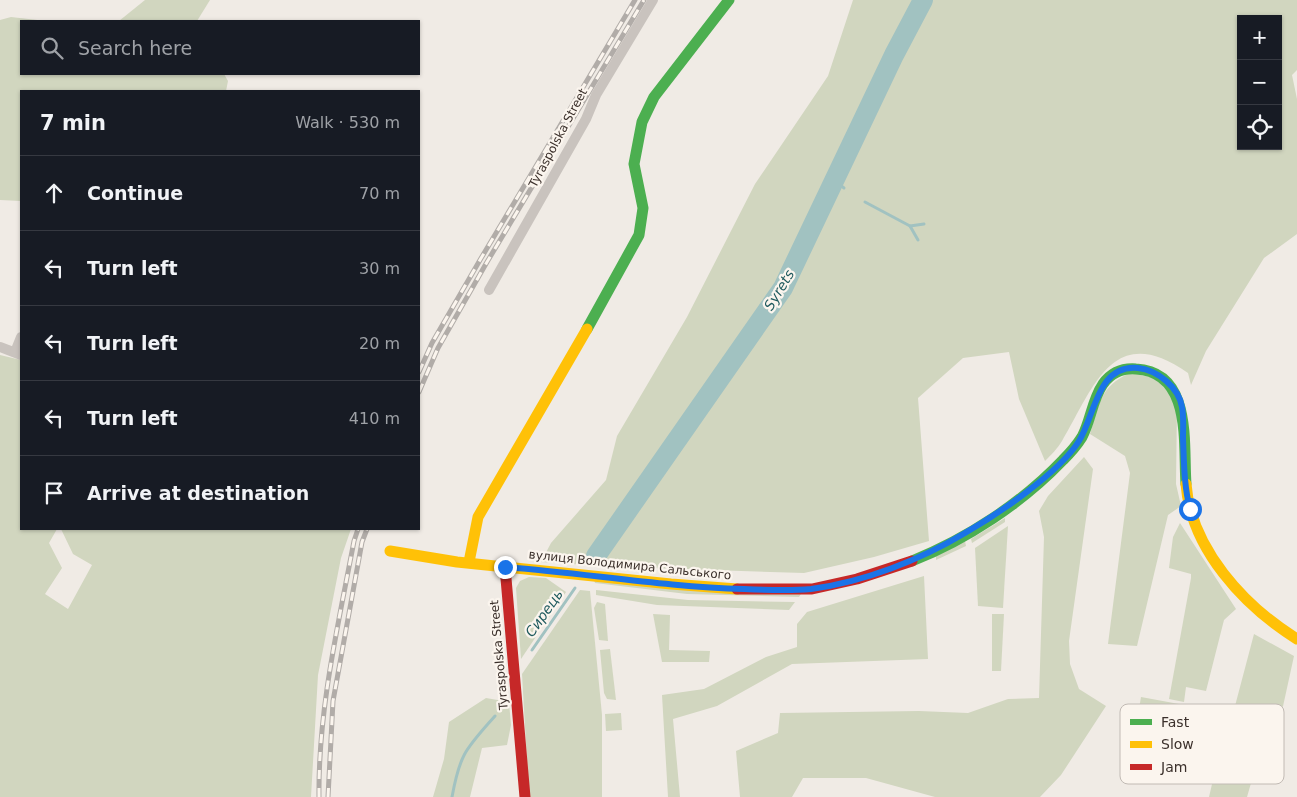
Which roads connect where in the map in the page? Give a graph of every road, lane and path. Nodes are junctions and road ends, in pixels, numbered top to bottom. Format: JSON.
{"nodes":[{"id":1,"x":653,"y":0,"type":"edge"},
{"id":2,"x":730,"y":0,"type":"edge"},
{"id":3,"x":489,"y":290,"type":"dead end"},
{"id":4,"x":0,"y":347,"type":"edge"},
{"id":5,"x":18,"y":353,"type":"edge"},
{"id":6,"x":390,"y":551,"type":"dead end"},
{"id":7,"x":469,"y":562,"type":"junction"},
{"id":8,"x":505,"y":567,"type":"junction"},
{"id":9,"x":1297,"y":639,"type":"edge"},
{"id":10,"x":525,"y":797,"type":"edge"}],
"edges":[{"from":1,"to":3,"type":"street","name":"Tyraspolska Street"},
{"from":2,"to":7,"type":"street"},
{"from":4,"to":5,"type":"street"},
{"from":6,"to":7,"type":"street"},
{"from":7,"to":8,"type":"street"},
{"from":8,"to":9,"type":"street","name":"вулиця Володимира Сальського"},
{"from":8,"to":10,"type":"street","name":"Tyraspolska Street"}]}
